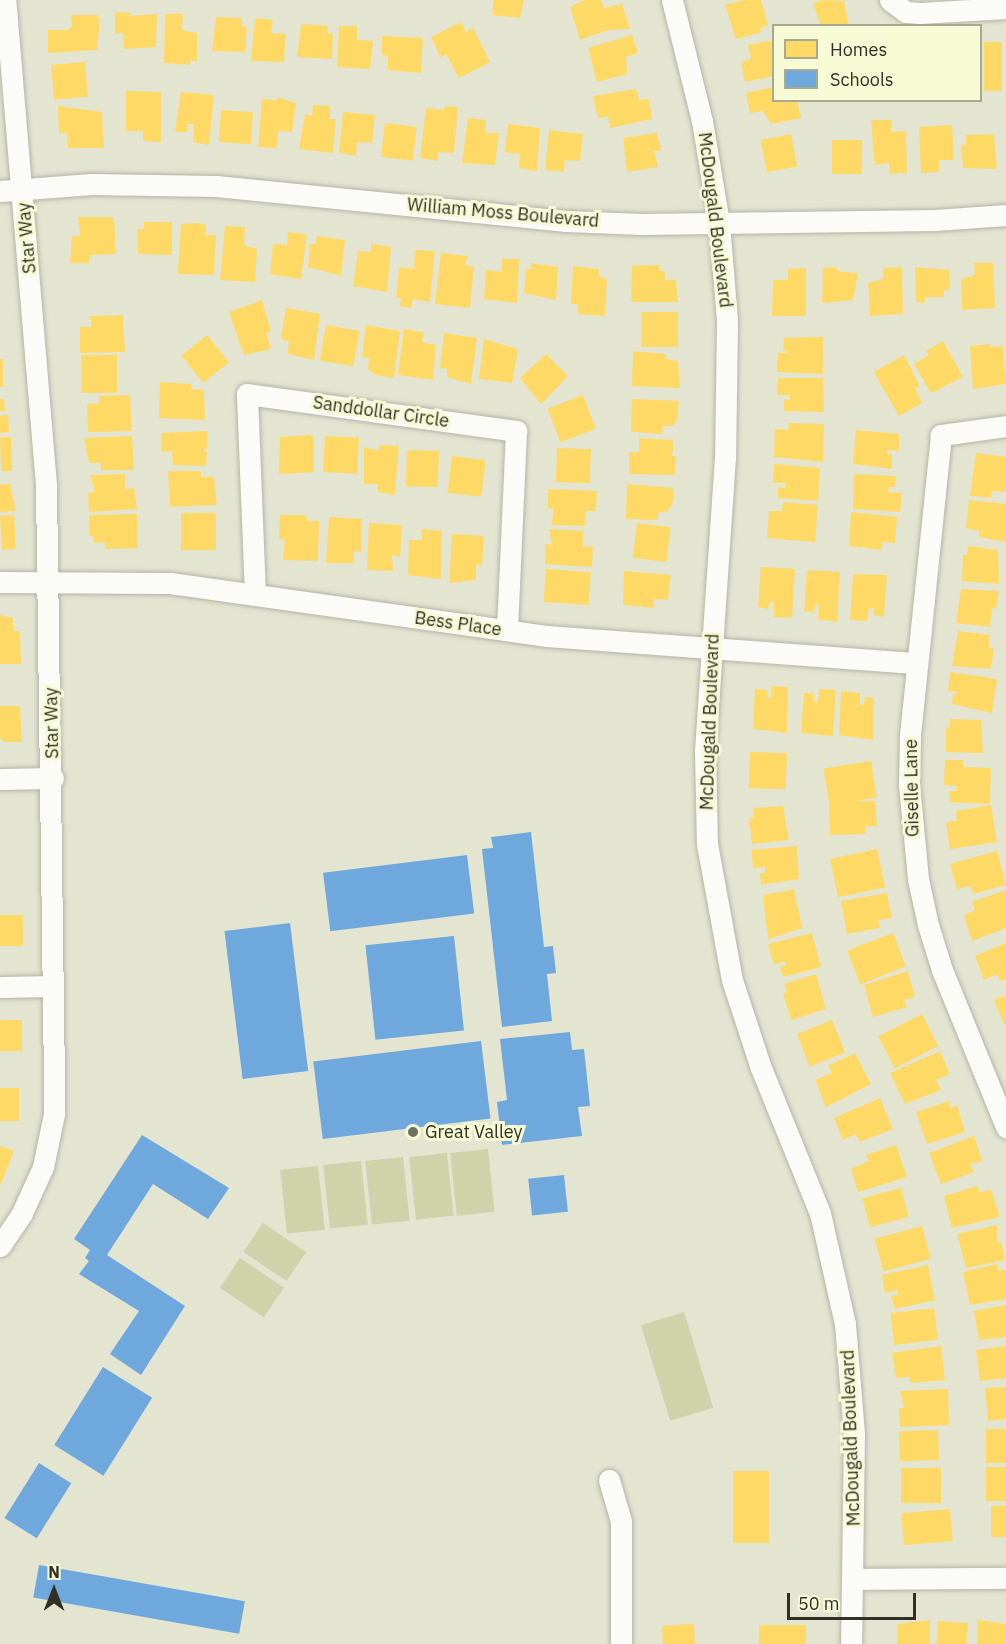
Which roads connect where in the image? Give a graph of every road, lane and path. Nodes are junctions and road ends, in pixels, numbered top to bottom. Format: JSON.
{"nodes":[{"id":1,"x":5,"y":0,"type":"edge"},
{"id":2,"x":672,"y":0,"type":"edge"},
{"id":3,"x":890,"y":0,"type":"edge"},
{"id":4,"x":1006,"y":8,"type":"edge"},
{"id":5,"x":23,"y":188,"type":"junction"},
{"id":6,"x":0,"y":191,"type":"edge"},
{"id":7,"x":1006,"y":214,"type":"edge"},
{"id":8,"x":719,"y":223,"type":"junction"},
{"id":9,"x":1006,"y":426,"type":"edge"},
{"id":10,"x":50,"y":581,"type":"junction"},
{"id":11,"x":0,"y":582,"type":"edge"},
{"id":12,"x":255,"y":595,"type":"junction"},
{"id":13,"x":507,"y":630,"type":"junction"},
{"id":14,"x":711,"y":648,"type":"junction"},
{"id":15,"x":917,"y":663,"type":"junction"},
{"id":16,"x":0,"y":778,"type":"edge"},
{"id":17,"x":52,"y":778,"type":"junction"},
{"id":18,"x":53,"y":986,"type":"junction"},
{"id":19,"x":0,"y":987,"type":"edge"},
{"id":20,"x":1006,"y":1127,"type":"edge"},
{"id":21,"x":0,"y":1246,"type":"edge"},
{"id":22,"x":609,"y":1480,"type":"dead end"},
{"id":23,"x":1006,"y":1578,"type":"edge"},
{"id":24,"x":854,"y":1579,"type":"junction"},
{"id":25,"x":621,"y":1644,"type":"edge"},
{"id":26,"x":851,"y":1644,"type":"edge"}],
"edges":[{"from":1,"to":5,"type":"street","name":"Star Way"},
{"from":2,"to":8,"type":"street","name":"McDougald Boulevard"},
{"from":3,"to":4,"type":"street"},
{"from":5,"to":6,"type":"street","name":"William Moss Boulevard"},
{"from":5,"to":8,"type":"street","name":"William Moss Boulevard"},
{"from":5,"to":10,"type":"street","name":"Star Way"},
{"from":7,"to":8,"type":"street","name":"William Moss Boulevard"},
{"from":8,"to":14,"type":"street","name":"McDougald Boulevard"},
{"from":9,"to":15,"type":"street","name":"Giselle Lane"},
{"from":10,"to":11,"type":"street","name":"Bess Place"},
{"from":10,"to":12,"type":"street","name":"Bess Place"},
{"from":10,"to":17,"type":"street","name":"Star Way"},
{"from":12,"to":13,"type":"street","name":"Bess Place"},
{"from":12,"to":13,"type":"street","name":"Sanddollar Circle"},
{"from":13,"to":14,"type":"street","name":"Bess Place"},
{"from":14,"to":15,"type":"street","name":"Bess Place"},
{"from":14,"to":24,"type":"street","name":"McDougald Boulevard"},
{"from":15,"to":20,"type":"street","name":"Giselle Lane"},
{"from":16,"to":17,"type":"street"},
{"from":17,"to":18,"type":"street","name":"Star Way"},
{"from":18,"to":19,"type":"street"},
{"from":18,"to":21,"type":"street","name":"Star Way"},
{"from":22,"to":25,"type":"street"},
{"from":23,"to":24,"type":"street"},
{"from":24,"to":26,"type":"street","name":"McDougald Boulevard"}]}
